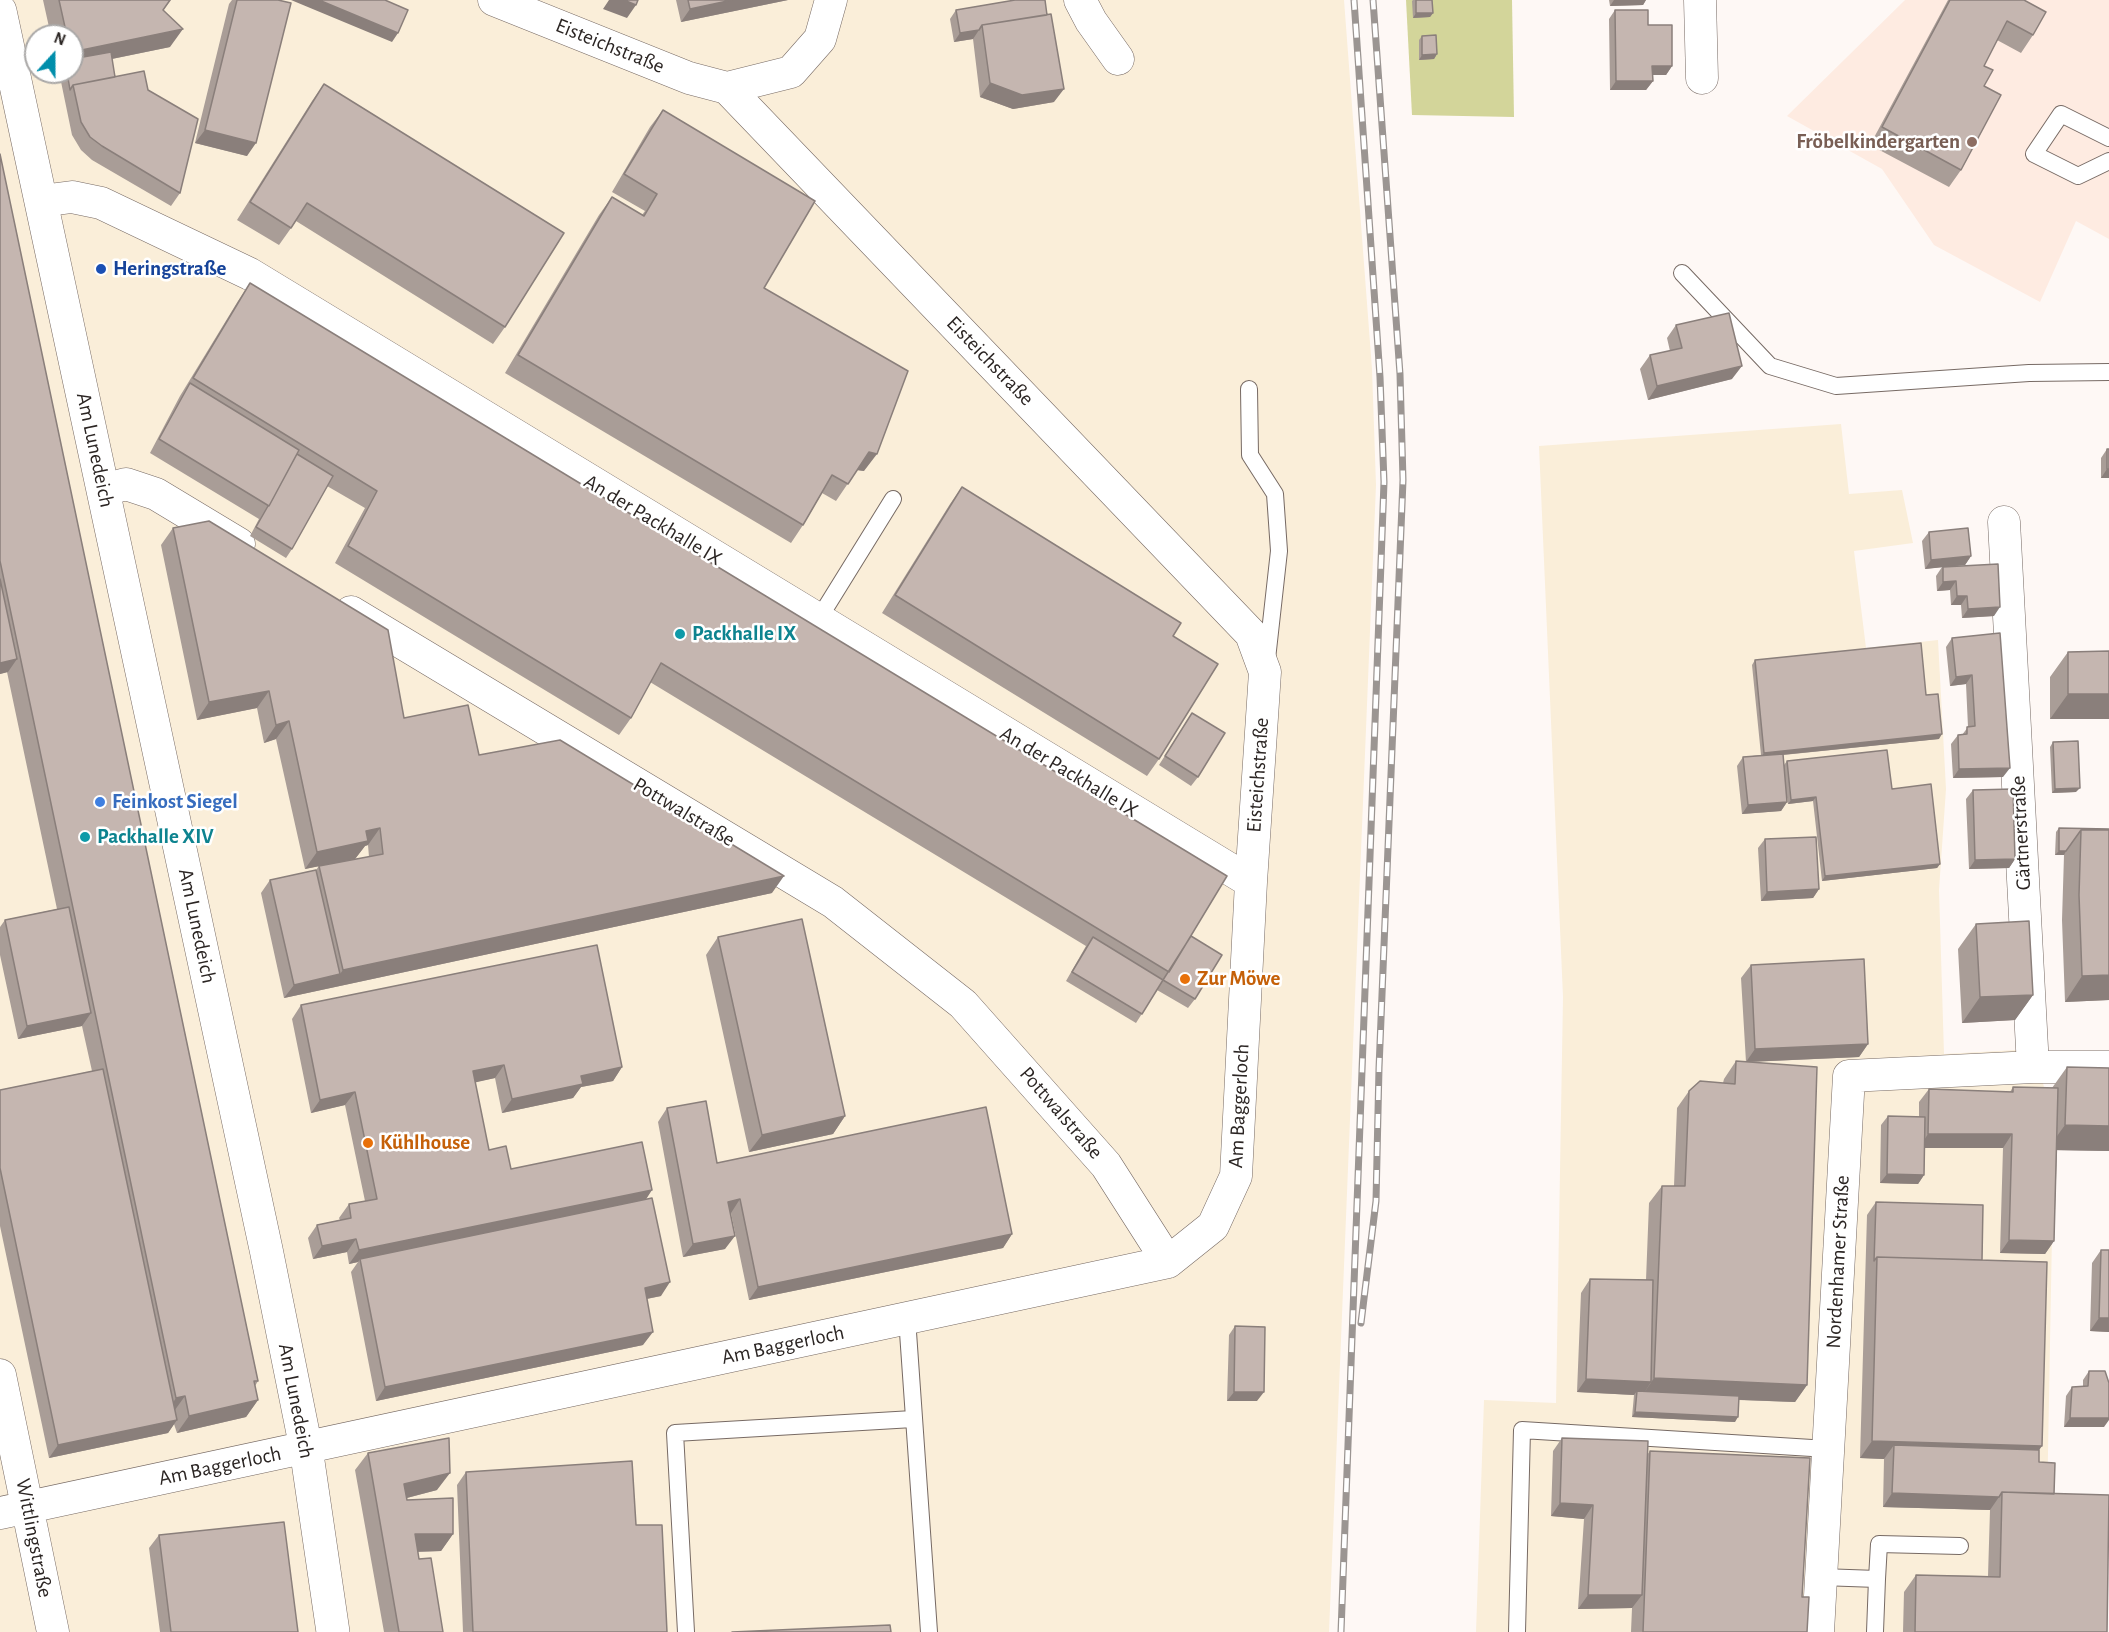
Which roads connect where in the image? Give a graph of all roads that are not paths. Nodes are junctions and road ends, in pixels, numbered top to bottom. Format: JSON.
{"nodes":[{"id":1,"x":494,"y":0,"type":"edge"},
{"id":2,"x":831,"y":0,"type":"edge"},
{"id":3,"x":1080,"y":0,"type":"edge"},
{"id":4,"x":1700,"y":0,"type":"edge"},
{"id":5,"x":0,"y":11,"type":"edge"},
{"id":6,"x":1118,"y":59,"type":"dead end"},
{"id":7,"x":1702,"y":78,"type":"dead end"},
{"id":8,"x":727,"y":88,"type":"junction"},
{"id":9,"x":2109,"y":138,"type":"edge"},
{"id":10,"x":2109,"y":161,"type":"edge"},
{"id":11,"x":41,"y":201,"type":"junction"},
{"id":12,"x":1682,"y":273,"type":"dead end"},
{"id":13,"x":2109,"y":372,"type":"edge"},
{"id":14,"x":1249,"y":389,"type":"dead end"},
{"id":15,"x":104,"y":490,"type":"junction"},
{"id":16,"x":893,"y":499,"type":"dead end"},
{"id":17,"x":2004,"y":522,"type":"dead end"},
{"id":18,"x":268,"y":562,"type":"edge"},
{"id":19,"x":330,"y":599,"type":"edge"},
{"id":20,"x":818,"y":620,"type":"junction"},
{"id":21,"x":1266,"y":672,"type":"junction"},
{"id":22,"x":1251,"y":882,"type":"junction"},
{"id":23,"x":2033,"y":1067,"type":"junction"},
{"id":24,"x":2109,"y":1067,"type":"edge"},
{"id":25,"x":1168,"y":1262,"type":"junction"},
{"id":26,"x":907,"y":1318,"type":"junction"},
{"id":27,"x":0,"y":1375,"type":"edge"},
{"id":28,"x":913,"y":1419,"type":"junction"},
{"id":29,"x":306,"y":1448,"type":"junction"},
{"id":30,"x":1828,"y":1449,"type":"junction"},
{"id":31,"x":14,"y":1510,"type":"edge"},
{"id":32,"x":1960,"y":1546,"type":"dead end"},
{"id":33,"x":1821,"y":1577,"type":"junction"},
{"id":34,"x":1877,"y":1579,"type":"junction"},
{"id":35,"x":53,"y":1632,"type":"edge"},
{"id":36,"x":333,"y":1632,"type":"edge"},
{"id":37,"x":686,"y":1632,"type":"edge"},
{"id":38,"x":929,"y":1632,"type":"edge"},
{"id":39,"x":1517,"y":1632,"type":"edge"},
{"id":40,"x":1818,"y":1632,"type":"edge"},
{"id":41,"x":1875,"y":1632,"type":"edge"}],
"edges":[{"from":1,"to":8,"type":"street","name":"Eisteichstraße"},
{"from":2,"to":8,"type":"street"},
{"from":3,"to":6,"type":"street"},
{"from":4,"to":7,"type":"street"},
{"from":5,"to":11,"type":"street","name":"Am Lunedeich"},
{"from":8,"to":21,"type":"street","name":"Eisteichstraße"},
{"from":9,"to":10,"type":"lane"},
{"from":11,"to":15,"type":"street","name":"Am Lunedeich"},
{"from":11,"to":20,"type":"street","name":"An der Packhalle IX"},
{"from":12,"to":13,"type":"lane"},
{"from":14,"to":21,"type":"lane"},
{"from":15,"to":18,"type":"street"},
{"from":15,"to":29,"type":"street","name":"Am Lunedeich"},
{"from":16,"to":20,"type":"lane"},
{"from":17,"to":23,"type":"street","name":"Gärtnerstraße"},
{"from":19,"to":25,"type":"street","name":"Pottwalstraße"},
{"from":20,"to":22,"type":"street","name":"An der Packhalle IX"},
{"from":21,"to":22,"type":"street","name":"Eisteichstraße"},
{"from":22,"to":25,"type":"street","name":"Am Baggerloch"},
{"from":23,"to":24,"type":"street"},
{"from":23,"to":30,"type":"street","name":"Nordenhamer Straße"},
{"from":25,"to":26,"type":"street","name":"Am Baggerloch"},
{"from":26,"to":28,"type":"lane"},
{"from":26,"to":29,"type":"street","name":"Am Baggerloch"},
{"from":27,"to":31,"type":"street","name":"Wittlingstraße"},
{"from":28,"to":37,"type":"lane"},
{"from":28,"to":38,"type":"lane"},
{"from":29,"to":31,"type":"street","name":"Am Baggerloch"},
{"from":29,"to":36,"type":"street","name":"Am Lunedeich"},
{"from":30,"to":33,"type":"street","name":"Nordenhamer Straße"},
{"from":30,"to":39,"type":"lane"},
{"from":31,"to":35,"type":"street","name":"Wittlingstraße"},
{"from":32,"to":34,"type":"lane"},
{"from":33,"to":34,"type":"lane"},
{"from":33,"to":40,"type":"street","name":"Nordenhamer Straße"},
{"from":34,"to":41,"type":"lane"}]}
